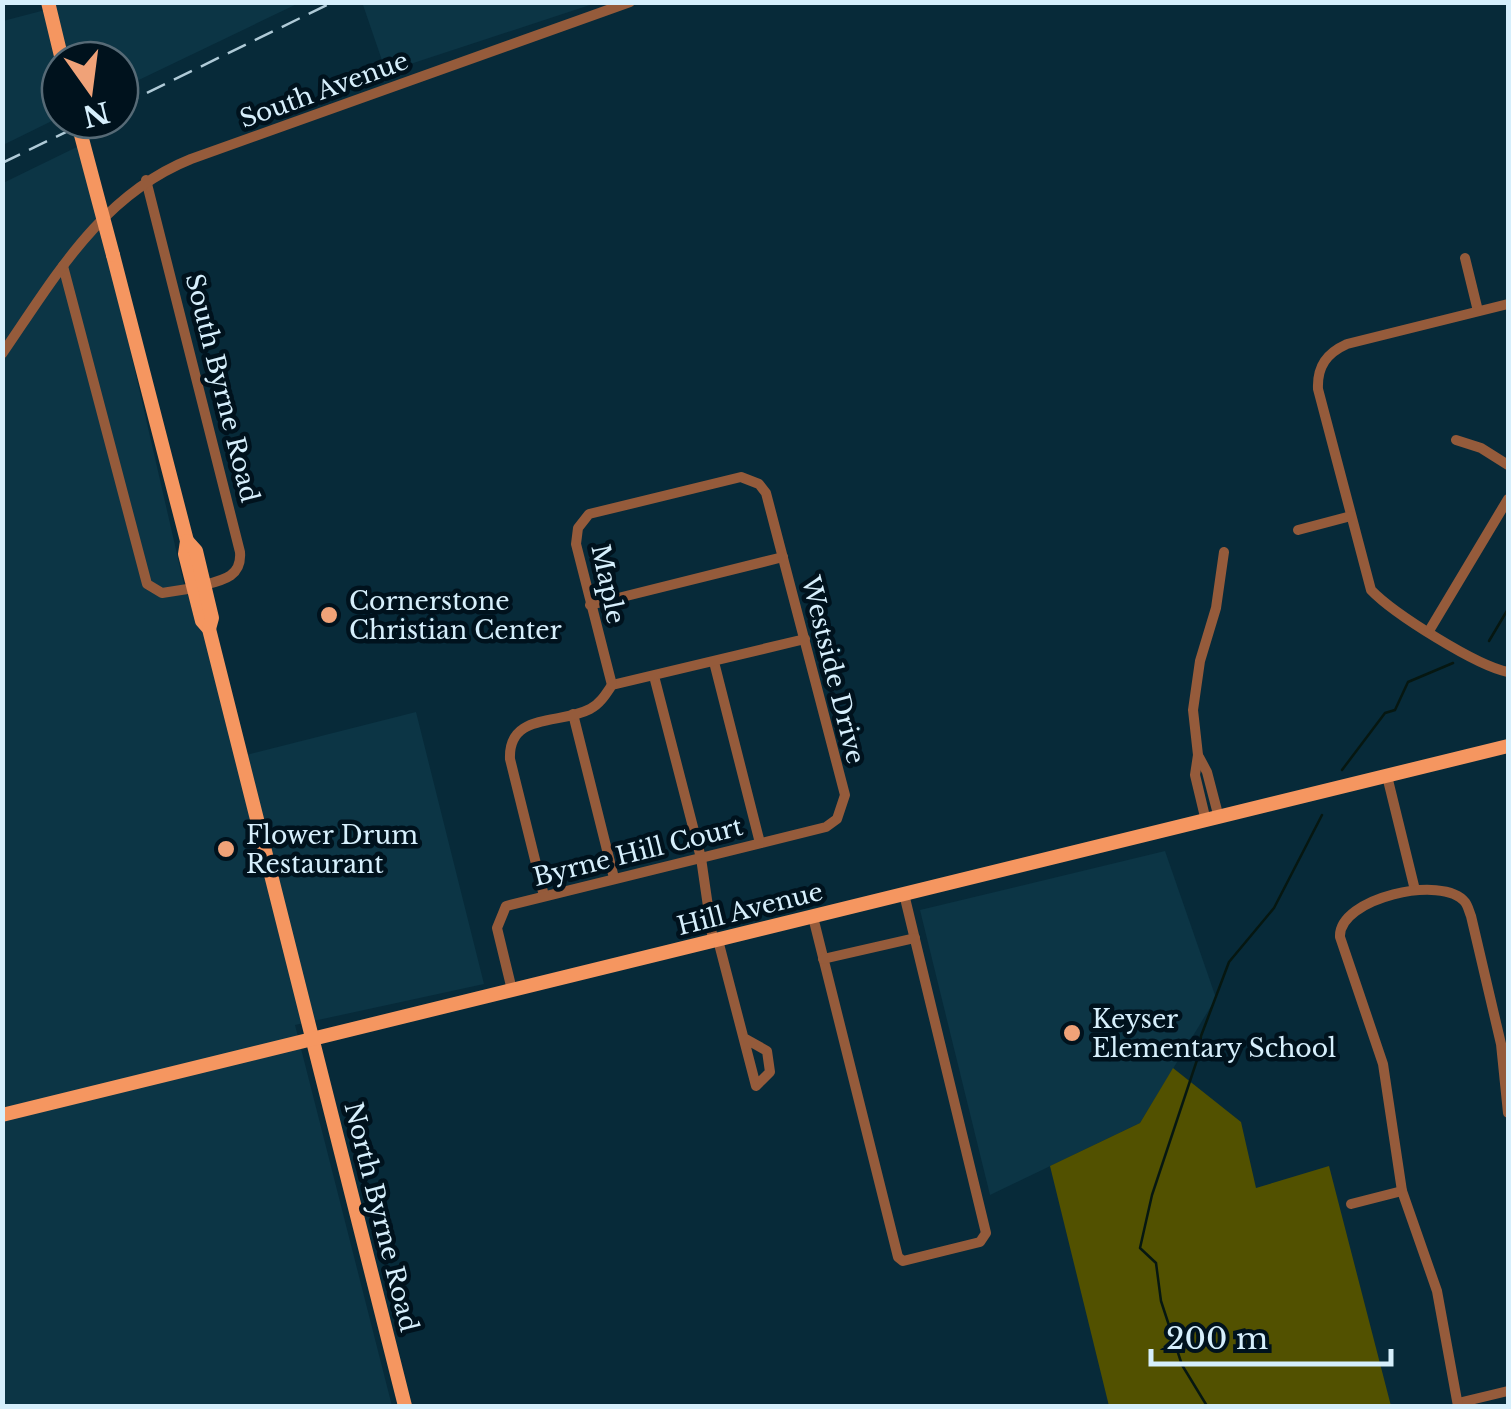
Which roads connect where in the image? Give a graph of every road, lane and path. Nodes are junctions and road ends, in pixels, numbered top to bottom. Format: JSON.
{"nodes":[{"id":1,"x":48,"y":2,"type":"edge"},
{"id":2,"x":630,"y":2,"type":"edge"},
{"id":3,"x":57,"y":40,"type":"edge"},
{"id":4,"x":82,"y":140,"type":"edge"},
{"id":5,"x":146,"y":180,"type":"junction"},
{"id":6,"x":1465,"y":258,"type":"dead end"},
{"id":7,"x":63,"y":266,"type":"junction"},
{"id":8,"x":1508,"y":304,"type":"edge"},
{"id":9,"x":1478,"y":311,"type":"junction"},
{"id":10,"x":2,"y":354,"type":"edge"},
{"id":11,"x":1456,"y":440,"type":"dead end"},
{"id":12,"x":1508,"y":464,"type":"edge"},
{"id":13,"x":1508,"y":499,"type":"edge"},
{"id":14,"x":608,"y":509,"type":"joint"},
{"id":15,"x":1351,"y":516,"type":"junction"},
{"id":16,"x":1298,"y":530,"type":"dead end"},
{"id":17,"x":1224,"y":552,"type":"dead end"},
{"id":18,"x":784,"y":557,"type":"junction"},
{"id":19,"x":199,"y":586,"type":"junction"},
{"id":20,"x":590,"y":605,"type":"junction"},
{"id":21,"x":1429,"y":631,"type":"junction"},
{"id":22,"x":805,"y":640,"type":"junction"},
{"id":23,"x":714,"y":662,"type":"junction"},
{"id":24,"x":1508,"y":672,"type":"edge"},
{"id":25,"x":654,"y":676,"type":"junction"},
{"id":26,"x":612,"y":685,"type":"junction"},
{"id":27,"x":573,"y":714,"type":"junction"},
{"id":28,"x":1508,"y":746,"type":"edge"},
{"id":29,"x":1387,"y":776,"type":"junction"},
{"id":30,"x":1213,"y":819,"type":"junction"},
{"id":31,"x":808,"y":832,"type":"joint"},
{"id":32,"x":760,"y":843,"type":"junction"},
{"id":33,"x":701,"y":858,"type":"junction"},
{"id":34,"x":614,"y":878,"type":"junction"},
{"id":35,"x":1415,"y":890,"type":"junction"},
{"id":36,"x":904,"y":894,"type":"junction"},
{"id":37,"x":544,"y":896,"type":"junction"},
{"id":38,"x":813,"y":916,"type":"junction"},
{"id":39,"x":915,"y":938,"type":"junction"},
{"id":40,"x":715,"y":940,"type":"junction"},
{"id":41,"x":824,"y":959,"type":"junction"},
{"id":42,"x":512,"y":990,"type":"junction"},
{"id":43,"x":314,"y":1038,"type":"junction"},
{"id":44,"x":744,"y":1038,"type":"dead end"},
{"id":45,"x":1508,"y":1113,"type":"edge"},
{"id":46,"x":2,"y":1115,"type":"edge"},
{"id":47,"x":1402,"y":1191,"type":"junction"},
{"id":48,"x":1351,"y":1204,"type":"dead end"},
{"id":49,"x":1508,"y":1391,"type":"edge"},
{"id":50,"x":1458,"y":1405,"type":"edge"},
{"id":51,"x":405,"y":1406,"type":"edge"}],
"edges":[{"from":1,"to":3,"type":"main road"},
{"from":2,"to":5,"type":"street","name":"South Avenue"},
{"from":4,"to":19,"type":"main road","bridge":true},
{"from":5,"to":7,"type":"street","name":"South Avenue"},
{"from":5,"to":19,"type":"street","name":"South Byrne Road"},
{"from":6,"to":9,"type":"street"},
{"from":7,"to":10,"type":"street","name":"South Avenue"},
{"from":7,"to":19,"type":"street"},
{"from":8,"to":9,"type":"street"},
{"from":9,"to":15,"type":"street"},
{"from":11,"to":12,"type":"street"},
{"from":13,"to":21,"type":"street"},
{"from":14,"to":18,"type":"street","name":"Westside Drive"},
{"from":14,"to":20,"type":"street","name":"Maple"},
{"from":15,"to":16,"type":"street"},
{"from":15,"to":21,"type":"street"},
{"from":17,"to":30,"type":"street"},
{"from":18,"to":20,"type":"street"},
{"from":18,"to":22,"type":"street","name":"Westside Drive"},
{"from":19,"to":43,"type":"main road"},
{"from":20,"to":26,"type":"street","name":"Maple"},
{"from":21,"to":24,"type":"street"},
{"from":22,"to":23,"type":"street"},
{"from":22,"to":31,"type":"street","name":"Westside Drive"},
{"from":23,"to":25,"type":"street"},
{"from":23,"to":32,"type":"street"},
{"from":25,"to":26,"type":"street"},
{"from":25,"to":33,"type":"street"},
{"from":26,"to":27,"type":"street"},
{"from":27,"to":34,"type":"street"},
{"from":27,"to":37,"type":"street"},
{"from":28,"to":29,"type":"main road","name":"Hill Avenue"},
{"from":29,"to":30,"type":"main road","name":"Hill Avenue"},
{"from":29,"to":35,"type":"street"},
{"from":30,"to":36,"type":"main road","name":"Hill Avenue"},
{"from":31,"to":32,"type":"street","name":"Byrne Hill Court"},
{"from":32,"to":33,"type":"street","name":"Byrne Hill Court"},
{"from":33,"to":34,"type":"street","name":"Byrne Hill Court"},
{"from":33,"to":40,"type":"street"},
{"from":34,"to":37,"type":"street","name":"Byrne Hill Court"},
{"from":35,"to":45,"type":"street"},
{"from":35,"to":47,"type":"street"},
{"from":36,"to":38,"type":"main road","name":"Hill Avenue"},
{"from":36,"to":39,"type":"street"},
{"from":37,"to":42,"type":"street","name":"Byrne Hill Court"},
{"from":38,"to":40,"type":"main road","name":"Hill Avenue"},
{"from":38,"to":41,"type":"street"},
{"from":39,"to":41,"type":"street"},
{"from":39,"to":41,"type":"street"},
{"from":40,"to":42,"type":"main road","name":"Hill Avenue"},
{"from":40,"to":44,"type":"street"},
{"from":42,"to":43,"type":"main road","name":"Hill Avenue"},
{"from":43,"to":46,"type":"main road","name":"Hill Avenue"},
{"from":43,"to":51,"type":"main road","name":"North Byrne Road"},
{"from":47,"to":48,"type":"street"},
{"from":47,"to":50,"type":"street"},
{"from":49,"to":50,"type":"street"}]}
